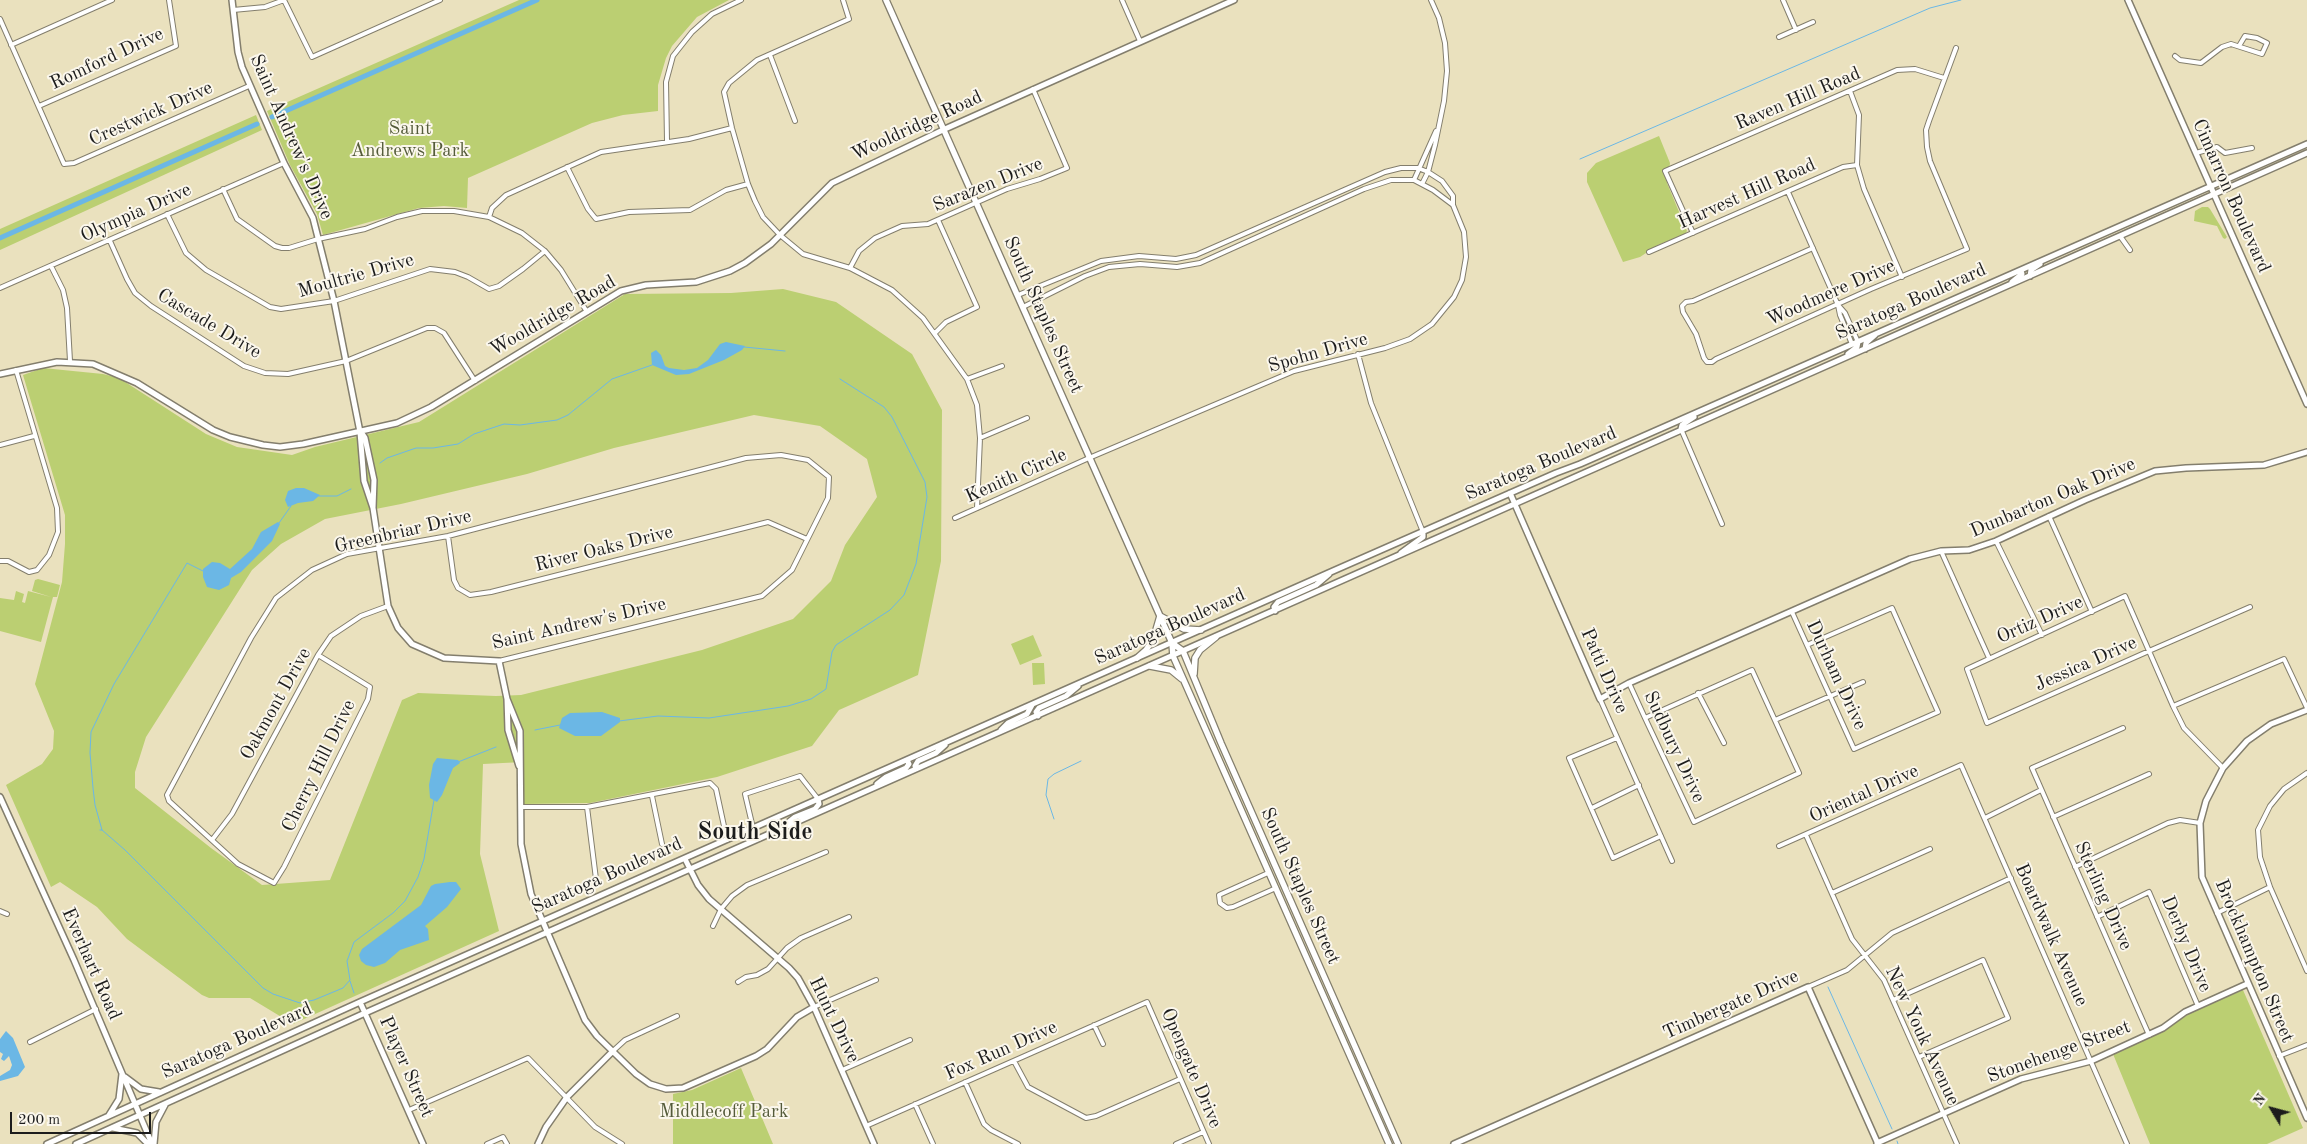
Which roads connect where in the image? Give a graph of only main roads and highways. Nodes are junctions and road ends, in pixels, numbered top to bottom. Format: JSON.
{"nodes":[{"id":1,"x":232,"y":0,"type":"edge"},
{"id":2,"x":886,"y":0,"type":"edge"},
{"id":3,"x":1234,"y":0,"type":"edge"},
{"id":4,"x":2128,"y":0,"type":"edge"},
{"id":5,"x":945,"y":129,"type":"junction"},
{"id":6,"x":2307,"y":144,"type":"edge"},
{"id":7,"x":2307,"y":153,"type":"edge"},
{"id":8,"x":2210,"y":186,"type":"junction"},
{"id":9,"x":2214,"y":194,"type":"junction"},
{"id":10,"x":2044,"y":260,"type":"junction"},
{"id":11,"x":2021,"y":270,"type":"junction"},
{"id":12,"x":2030,"y":276,"type":"junction"},
{"id":13,"x":2008,"y":285,"type":"junction"},
{"id":14,"x":1878,"y":333,"type":"junction"},
{"id":15,"x":1855,"y":343,"type":"junction"},
{"id":16,"x":1865,"y":348,"type":"junction"},
{"id":17,"x":1842,"y":359,"type":"junction"},
{"id":18,"x":0,"y":374,"type":"edge"},
{"id":19,"x":2307,"y":404,"type":"edge"},
{"id":20,"x":1707,"y":408,"type":"junction"},
{"id":21,"x":1682,"y":429,"type":"junction"},
{"id":22,"x":360,"y":432,"type":"junction"},
{"id":23,"x":2307,"y":452,"type":"edge"},
{"id":24,"x":1510,"y":493,"type":"junction"},
{"id":25,"x":1514,"y":504,"type":"junction"},
{"id":26,"x":374,"y":508,"type":"junction"},
{"id":27,"x":1423,"y":532,"type":"junction"},
{"id":28,"x":1397,"y":557,"type":"junction"},
{"id":29,"x":1333,"y":571,"type":"junction"},
{"id":30,"x":1275,"y":611,"type":"junction"},
{"id":31,"x":1160,"y":616,"type":"junction"},
{"id":32,"x":1200,"y":630,"type":"junction"},
{"id":33,"x":1216,"y":637,"type":"junction"},
{"id":34,"x":1172,"y":642,"type":"junction"},
{"id":35,"x":1183,"y":651,"type":"junction"},
{"id":36,"x":1173,"y":656,"type":"junction"},
{"id":37,"x":1137,"y":658,"type":"junction"},
{"id":38,"x":1150,"y":666,"type":"junction"},
{"id":39,"x":1194,"y":676,"type":"junction"},
{"id":40,"x":1184,"y":681,"type":"junction"},
{"id":41,"x":1082,"y":682,"type":"junction"},
{"id":42,"x":507,"y":699,"type":"junction"},
{"id":43,"x":1600,"y":699,"type":"joint"},
{"id":44,"x":1032,"y":704,"type":"junction"},
{"id":45,"x":2307,"y":709,"type":"edge"},
{"id":46,"x":1038,"y":716,"type":"junction"},
{"id":47,"x":997,"y":733,"type":"junction"},
{"id":48,"x":949,"y":741,"type":"junction"},
{"id":49,"x":907,"y":760,"type":"junction"},
{"id":50,"x":519,"y":766,"type":"junction"},
{"id":51,"x":916,"y":769,"type":"junction"},
{"id":52,"x":871,"y":789,"type":"junction"},
{"id":53,"x":0,"y":797,"type":"edge"},
{"id":54,"x":818,"y":799,"type":"junction"},
{"id":55,"x":1245,"y":819,"type":"junction"},
{"id":56,"x":1258,"y":828,"type":"junction"},
{"id":57,"x":779,"y":830,"type":"junction"},
{"id":58,"x":685,"y":859,"type":"junction"},
{"id":59,"x":689,"y":870,"type":"junction"},
{"id":60,"x":541,"y":922,"type":"junction"},
{"id":61,"x":1291,"y":924,"type":"junction"},
{"id":62,"x":546,"y":934,"type":"junction"},
{"id":63,"x":1306,"y":935,"type":"junction"},
{"id":64,"x":1300,"y":944,"type":"junction"},
{"id":65,"x":1315,"y":956,"type":"junction"},
{"id":66,"x":2247,"y":984,"type":"junction"},
{"id":67,"x":360,"y":1002,"type":"junction"},
{"id":68,"x":814,"y":1007,"type":"junction"},
{"id":69,"x":365,"y":1013,"type":"junction"},
{"id":70,"x":613,"y":1051,"type":"junction"},
{"id":71,"x":122,"y":1074,"type":"junction"},
{"id":72,"x":162,"y":1092,"type":"junction"},
{"id":73,"x":167,"y":1103,"type":"junction"},
{"id":74,"x":135,"y":1104,"type":"junction"},
{"id":75,"x":2305,"y":1108,"type":"edge"},
{"id":76,"x":139,"y":1115,"type":"junction"},
{"id":77,"x":107,"y":1117,"type":"junction"},
{"id":78,"x":2307,"y":1118,"type":"edge"},
{"id":79,"x":112,"y":1128,"type":"junction"},
{"id":80,"x":47,"y":1144,"type":"edge"},
{"id":81,"x":76,"y":1144,"type":"edge"},
{"id":82,"x":148,"y":1144,"type":"edge"},
{"id":83,"x":153,"y":1144,"type":"edge"},
{"id":84,"x":423,"y":1144,"type":"edge"},
{"id":85,"x":538,"y":1144,"type":"edge"},
{"id":86,"x":874,"y":1144,"type":"edge"},
{"id":87,"x":1388,"y":1144,"type":"edge"},
{"id":88,"x":1398,"y":1144,"type":"edge"},
{"id":89,"x":1454,"y":1144,"type":"edge"},
{"id":90,"x":1878,"y":1144,"type":"edge"}],
"edges":[{"from":1,"to":22,"type":"main road","name":"Saint Andrew's Drive"},
{"from":2,"to":5,"type":"main road","name":"South Staples Street"},
{"from":3,"to":5,"type":"main road","name":"Wooldridge Road"},
{"from":4,"to":8,"type":"main road","name":"Cimarron Boulevard"},
{"from":5,"to":22,"type":"main road","name":"Wooldridge Road"},
{"from":5,"to":31,"type":"main road","name":"South Staples Street"},
{"from":6,"to":8,"type":"main road","name":"Saratoga Boulevard"},
{"from":7,"to":9,"type":"main road","name":"Saratoga Boulevard"},
{"from":8,"to":9,"type":"main road","name":"Cimarron Boulevard"},
{"from":8,"to":10,"type":"main road","name":"Saratoga Boulevard"},
{"from":9,"to":12,"type":"main road","name":"Saratoga Boulevard"},
{"from":9,"to":19,"type":"main road","name":"Cimarron Boulevard"},
{"from":10,"to":11,"type":"main road","name":"Saratoga Boulevard"},
{"from":10,"to":12,"type":"main road"},
{"from":11,"to":13,"type":"main road"},
{"from":11,"to":14,"type":"main road","name":"Saratoga Boulevard"},
{"from":12,"to":13,"type":"main road","name":"Saratoga Boulevard"},
{"from":13,"to":16,"type":"main road","name":"Saratoga Boulevard"},
{"from":14,"to":15,"type":"main road","name":"Saratoga Boulevard"},
{"from":14,"to":16,"type":"main road"},
{"from":15,"to":17,"type":"main road"},
{"from":15,"to":20,"type":"main road","name":"Saratoga Boulevard"},
{"from":16,"to":17,"type":"main road","name":"Saratoga Boulevard"},
{"from":17,"to":21,"type":"main road","name":"Saratoga Boulevard"},
{"from":18,"to":22,"type":"main road","name":"Wooldridge Road"},
{"from":20,"to":21,"type":"main road"},
{"from":20,"to":24,"type":"main road","name":"Saratoga Boulevard"},
{"from":21,"to":25,"type":"main road","name":"Saratoga Boulevard"},
{"from":22,"to":26,"type":"main road","name":"Saint Andrew's Drive"},
{"from":22,"to":26,"type":"main road","name":"Saint Andrew's Drive"},
{"from":23,"to":43,"type":"main road","name":"Dunbarton Oak Drive"},
{"from":24,"to":25,"type":"main road","name":"Patti Drive"},
{"from":24,"to":27,"type":"main road","name":"Saratoga Boulevard"},
{"from":25,"to":28,"type":"main road","name":"Saratoga Boulevard"},
{"from":25,"to":43,"type":"main road","name":"Patti Drive"},
{"from":26,"to":42,"type":"main road","name":"Saint Andrew's Drive"},
{"from":27,"to":28,"type":"main road"},
{"from":27,"to":29,"type":"main road","name":"Saratoga Boulevard"},
{"from":28,"to":30,"type":"main road","name":"Saratoga Boulevard"},
{"from":29,"to":30,"type":"main road"},
{"from":29,"to":32,"type":"main road","name":"Saratoga Boulevard"},
{"from":30,"to":33,"type":"main road","name":"Saratoga Boulevard"},
{"from":31,"to":32,"type":"main road"},
{"from":31,"to":34,"type":"main road","name":"South Staples Street"},
{"from":31,"to":37,"type":"main road"},
{"from":32,"to":34,"type":"main road","name":"Saratoga Boulevard"},
{"from":33,"to":35,"type":"main road","name":"Saratoga Boulevard"},
{"from":33,"to":39,"type":"main road"},
{"from":34,"to":35,"type":"main road","name":"South Staples Street"},
{"from":34,"to":36,"type":"main road","name":"South Staples Street"},
{"from":34,"to":37,"type":"main road","name":"Saratoga Boulevard"},
{"from":35,"to":36,"type":"main road","name":"Saratoga Boulevard"},
{"from":35,"to":39,"type":"main road","name":"South Staples Street"},
{"from":36,"to":38,"type":"main road","name":"Saratoga Boulevard"},
{"from":36,"to":40,"type":"main road","name":"South Staples Street"},
{"from":37,"to":41,"type":"main road","name":"Saratoga Boulevard"},
{"from":38,"to":40,"type":"main road"},
{"from":38,"to":46,"type":"main road","name":"Saratoga Boulevard"},
{"from":39,"to":56,"type":"main road","name":"South Staples Street"},
{"from":40,"to":55,"type":"main road","name":"South Staples Street"},
{"from":41,"to":44,"type":"main road","name":"Saratoga Boulevard"},
{"from":41,"to":46,"type":"main road"},
{"from":42,"to":50,"type":"main road"},
{"from":42,"to":50,"type":"main road"},
{"from":44,"to":47,"type":"main road"},
{"from":44,"to":48,"type":"main road","name":"Saratoga Boulevard"},
{"from":45,"to":66,"type":"main road","name":"Brockhampton Street"},
{"from":46,"to":47,"type":"main road","name":"Saratoga Boulevard"},
{"from":47,"to":51,"type":"main road","name":"Saratoga Boulevard"},
{"from":48,"to":49,"type":"main road","name":"Saratoga Boulevard"},
{"from":48,"to":51,"type":"main road"},
{"from":49,"to":52,"type":"main road"},
{"from":49,"to":54,"type":"main road","name":"Saratoga Boulevard"},
{"from":50,"to":60,"type":"main road"},
{"from":51,"to":52,"type":"main road","name":"Saratoga Boulevard"},
{"from":52,"to":57,"type":"main road","name":"Saratoga Boulevard"},
{"from":53,"to":71,"type":"main road","name":"Everhart Road"},
{"from":54,"to":57,"type":"main road"},
{"from":54,"to":58,"type":"main road","name":"Saratoga Boulevard"},
{"from":55,"to":56,"type":"main road"},
{"from":55,"to":61,"type":"main road","name":"South Staples Street"},
{"from":56,"to":63,"type":"main road","name":"South Staples Street"},
{"from":57,"to":59,"type":"main road","name":"Saratoga Boulevard"},
{"from":58,"to":59,"type":"main road","name":"Hunt Drive"},
{"from":58,"to":60,"type":"main road","name":"Saratoga Boulevard"},
{"from":59,"to":62,"type":"main road","name":"Saratoga Boulevard"},
{"from":59,"to":68,"type":"main road","name":"Hunt Drive"},
{"from":60,"to":62,"type":"main road"},
{"from":60,"to":67,"type":"main road","name":"Saratoga Boulevard"},
{"from":61,"to":63,"type":"main road"},
{"from":61,"to":64,"type":"main road","name":"South Staples Street"},
{"from":62,"to":69,"type":"main road","name":"Saratoga Boulevard"},
{"from":62,"to":70,"type":"main road"},
{"from":63,"to":65,"type":"main road","name":"South Staples Street"},
{"from":64,"to":65,"type":"main road"},
{"from":64,"to":87,"type":"main road","name":"South Staples Street"},
{"from":65,"to":88,"type":"main road","name":"South Staples Street"},
{"from":66,"to":75,"type":"main road","name":"Brockhampton Street"},
{"from":66,"to":90,"type":"main road","name":"Stonehenge Street"},
{"from":67,"to":69,"type":"main road","name":"Player Street"},
{"from":67,"to":72,"type":"main road","name":"Saratoga Boulevard"},
{"from":68,"to":70,"type":"main road"},
{"from":68,"to":86,"type":"main road","name":"Hunt Drive"},
{"from":69,"to":73,"type":"main road","name":"Saratoga Boulevard"},
{"from":69,"to":84,"type":"main road","name":"Player Street"},
{"from":70,"to":85,"type":"main road"},
{"from":71,"to":72,"type":"main road"},
{"from":71,"to":74,"type":"main road","name":"Everhart Road"},
{"from":71,"to":77,"type":"main road"},
{"from":72,"to":74,"type":"main road","name":"Saratoga Boulevard"},
{"from":73,"to":76,"type":"main road","name":"Saratoga Boulevard"},
{"from":73,"to":83,"type":"main road"},
{"from":74,"to":76,"type":"main road","name":"Everhart Road"},
{"from":74,"to":77,"type":"main road","name":"Saratoga Boulevard"},
{"from":75,"to":78,"type":"main road","name":"Brockhampton Street"},
{"from":76,"to":79,"type":"main road","name":"Saratoga Boulevard"},
{"from":76,"to":83,"type":"main road","name":"Everhart Road"},
{"from":77,"to":80,"type":"main road","name":"Saratoga Boulevard"},
{"from":79,"to":81,"type":"main road","name":"Saratoga Boulevard"},
{"from":79,"to":82,"type":"main road"},
{"from":89,"to":90,"type":"main road","name":"Timbergate Drive"}]}
